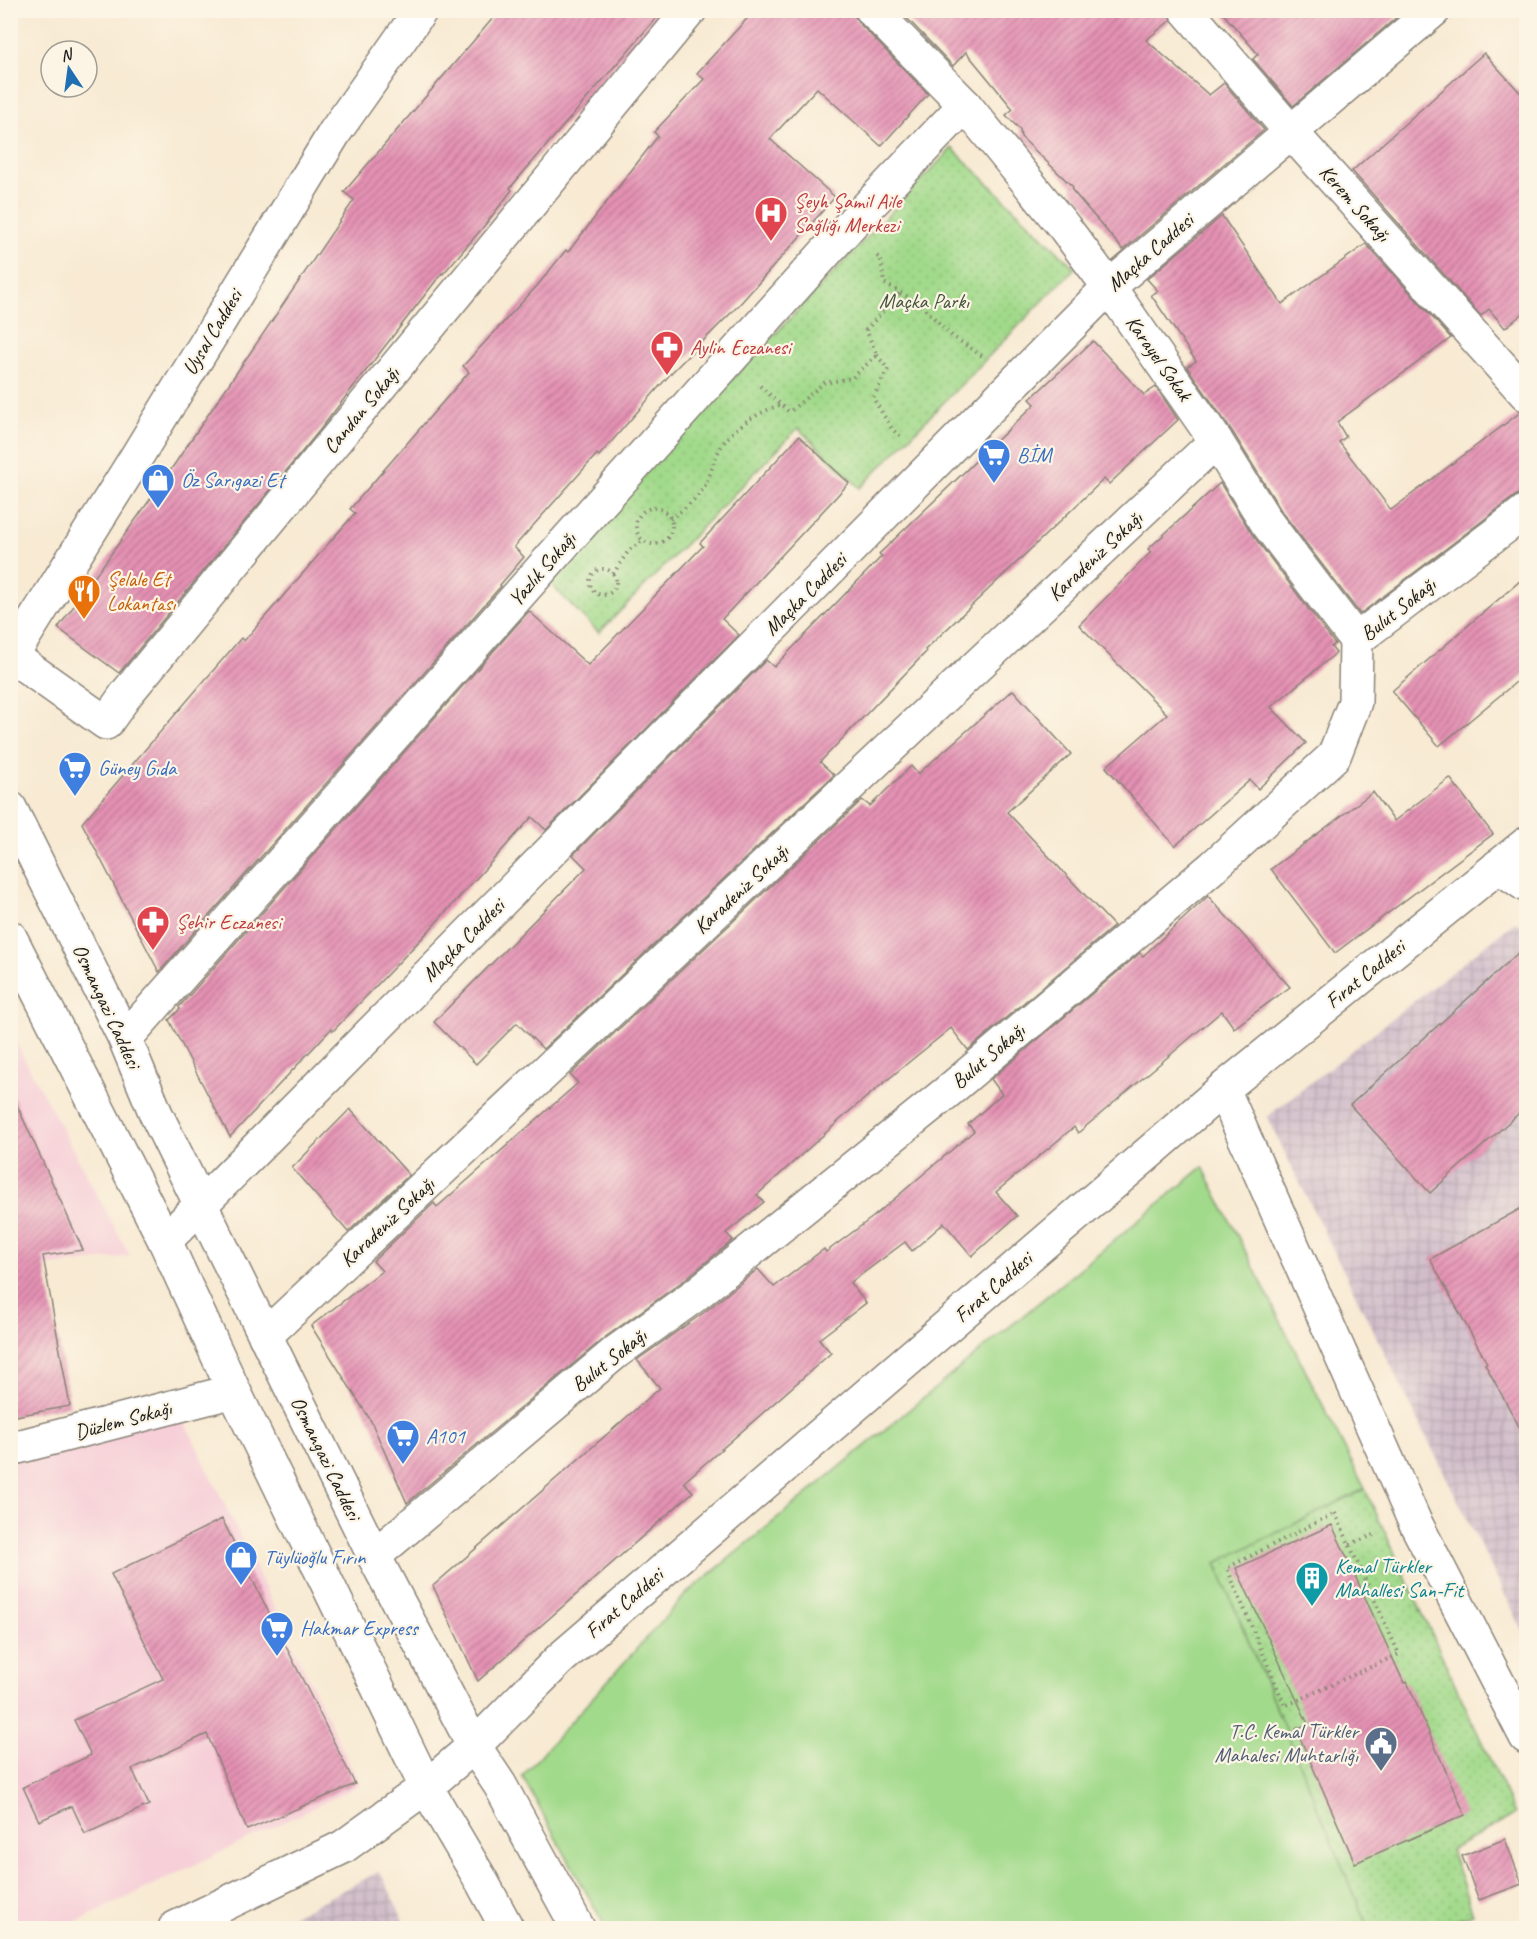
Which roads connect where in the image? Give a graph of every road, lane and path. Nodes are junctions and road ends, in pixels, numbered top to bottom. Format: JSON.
{"nodes":[{"id":1,"x":421,"y":10,"type":"edge"},
{"id":2,"x":690,"y":10,"type":"edge"},
{"id":3,"x":872,"y":10,"type":"edge"},
{"id":4,"x":1186,"y":10,"type":"edge"},
{"id":5,"x":1434,"y":10,"type":"edge"},
{"id":6,"x":964,"y":105,"type":"junction"},
{"id":7,"x":1291,"y":132,"type":"junction"},
{"id":8,"x":875,"y":255,"type":"dead end"},
{"id":9,"x":1109,"y":287,"type":"junction"},
{"id":10,"x":900,"y":293,"type":"junction"},
{"id":11,"x":877,"y":355,"type":"junction"},
{"id":12,"x":1015,"y":382,"type":"junction"},
{"id":13,"x":757,"y":383,"type":"dead end"},
{"id":14,"x":1527,"y":394,"type":"edge"},
{"id":15,"x":780,"y":405,"type":"junction"},
{"id":16,"x":1216,"y":441,"type":"junction"},
{"id":17,"x":933,"y":465,"type":"junction"},
{"id":18,"x":1527,"y":511,"type":"edge"},
{"id":19,"x":670,"y":519,"type":"junction"},
{"id":20,"x":643,"y":541,"type":"junction"},
{"id":21,"x":586,"y":566,"type":"dead end"},
{"id":22,"x":594,"y":573,"type":"junction"},
{"id":23,"x":613,"y":574,"type":"junction"},
{"id":24,"x":1356,"y":640,"type":"junction"},
{"id":25,"x":12,"y":658,"type":"edge"},
{"id":26,"x":10,"y":808,"type":"edge"},
{"id":27,"x":1527,"y":844,"type":"edge"},
{"id":28,"x":1498,"y":866,"type":"junction"},
{"id":29,"x":1527,"y":885,"type":"edge"},
{"id":30,"x":10,"y":937,"type":"edge"},
{"id":31,"x":125,"y":1039,"type":"junction"},
{"id":32,"x":1223,"y":1089,"type":"junction"},
{"id":33,"x":201,"y":1205,"type":"junction"},
{"id":34,"x":165,"y":1241,"type":"junction"},
{"id":35,"x":265,"y":1336,"type":"junction"},
{"id":36,"x":234,"y":1391,"type":"junction"},
{"id":37,"x":10,"y":1449,"type":"edge"},
{"id":38,"x":374,"y":1556,"type":"junction"},
{"id":39,"x":1227,"y":1568,"type":"joint"},
{"id":40,"x":1527,"y":1737,"type":"edge"},
{"id":41,"x":474,"y":1746,"type":"junction"},
{"id":42,"x":426,"y":1787,"type":"junction"},
{"id":43,"x":175,"y":1929,"type":"edge"},
{"id":44,"x":507,"y":1929,"type":"edge"},
{"id":45,"x":578,"y":1929,"type":"edge"}],
"edges":[{"from":1,"to":25,"type":"street","name":"Uysal Caddesi"},
{"from":2,"to":25,"type":"street","name":"Candan Sokağı"},
{"from":3,"to":6,"type":"street","name":"Karayel Sokak"},
{"from":4,"to":7,"type":"street","name":"Kerem Sokağı"},
{"from":5,"to":7,"type":"street","name":"Maçka Caddesi"},
{"from":6,"to":9,"type":"street","name":"Karayel Sokak"},
{"from":6,"to":31,"type":"street","name":"Yazlık Sokağı"},
{"from":7,"to":9,"type":"street","name":"Maçka Caddesi"},
{"from":7,"to":14,"type":"street","name":"Kerem Sokağı"},
{"from":8,"to":10,"type":"path"},
{"from":9,"to":12,"type":"street","name":"Maçka Caddesi"},
{"from":9,"to":16,"type":"street","name":"Karayel Sokak"},
{"from":10,"to":11,"type":"path"},
{"from":10,"to":12,"type":"path"},
{"from":11,"to":15,"type":"path"},
{"from":11,"to":17,"type":"path"},
{"from":12,"to":17,"type":"street","name":"Maçka Caddesi"},
{"from":13,"to":15,"type":"path"},
{"from":15,"to":19,"type":"path"},
{"from":16,"to":24,"type":"street","name":"Karayel Sokak"},
{"from":16,"to":35,"type":"street","name":"Karadeniz Sokağı"},
{"from":17,"to":33,"type":"street","name":"Maçka Caddesi"},
{"from":18,"to":24,"type":"street","name":"Bulut Sokağı"},
{"from":19,"to":20,"type":"path"},
{"from":19,"to":20,"type":"path"},
{"from":20,"to":23,"type":"path"},
{"from":21,"to":22,"type":"path"},
{"from":22,"to":23,"type":"path"},
{"from":22,"to":23,"type":"path"},
{"from":24,"to":38,"type":"street","name":"Bulut Sokağı"},
{"from":26,"to":31,"type":"street","name":"Osmangazi Caddesi"},
{"from":27,"to":28,"type":"street","name":"Fırat Caddesi"},
{"from":28,"to":29,"type":"street"},
{"from":28,"to":32,"type":"street","name":"Fırat Caddesi"},
{"from":30,"to":34,"type":"street"},
{"from":31,"to":33,"type":"street","name":"Osmangazi Caddesi"},
{"from":32,"to":40,"type":"street"},
{"from":32,"to":41,"type":"street","name":"Fırat Caddesi"},
{"from":33,"to":34,"type":"street"},
{"from":33,"to":35,"type":"street","name":"Osmangazi Caddesi"},
{"from":34,"to":36,"type":"street"},
{"from":35,"to":38,"type":"street","name":"Osmangazi Caddesi"},
{"from":36,"to":37,"type":"street","name":"Düzlem Sokağı"},
{"from":36,"to":42,"type":"street"},
{"from":38,"to":41,"type":"street","name":"Osmangazi Caddesi"},
{"from":39,"to":39,"type":"path"},
{"from":41,"to":42,"type":"street","name":"Fırat Caddesi"},
{"from":41,"to":45,"type":"street","name":"Osmangazi Caddesi"},
{"from":42,"to":43,"type":"street","name":"Fırat Caddesi"},
{"from":42,"to":44,"type":"street"}]}
